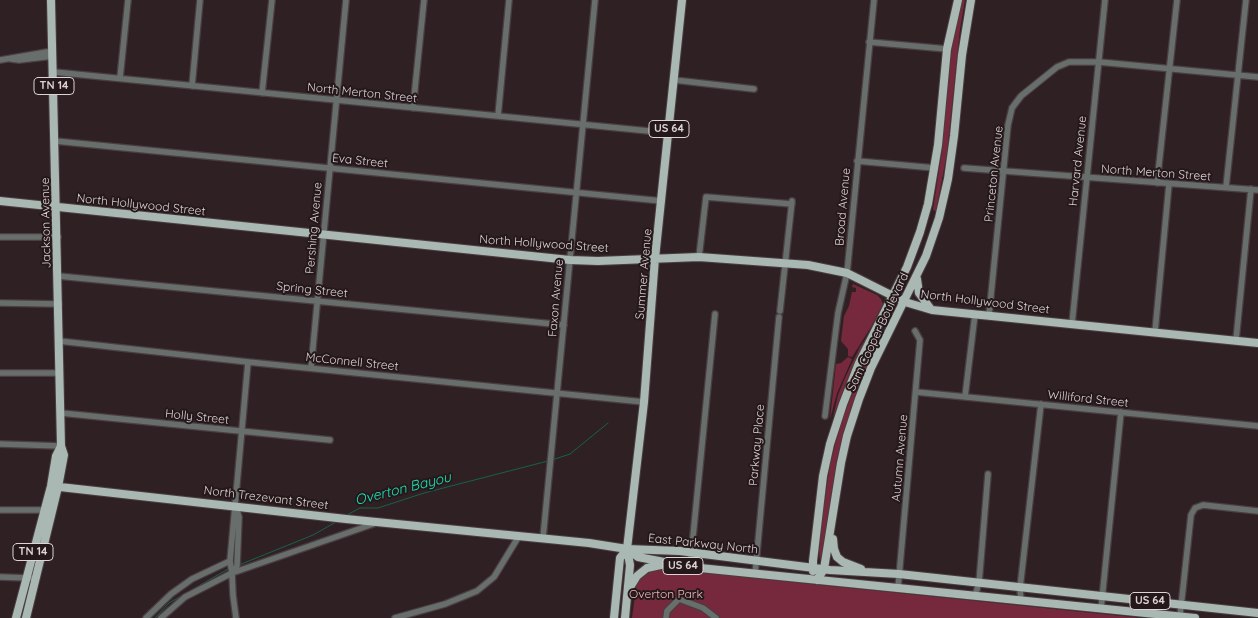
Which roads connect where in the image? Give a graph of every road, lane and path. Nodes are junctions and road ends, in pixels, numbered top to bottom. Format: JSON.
{"nodes":[{"id":1,"x":51,"y":0,"type":"edge"},
{"id":2,"x":128,"y":0,"type":"edge"},
{"id":3,"x":200,"y":0,"type":"edge"},
{"id":4,"x":272,"y":0,"type":"edge"},
{"id":5,"x":346,"y":0,"type":"edge"},
{"id":6,"x":424,"y":0,"type":"edge"},
{"id":7,"x":509,"y":0,"type":"edge"},
{"id":8,"x":595,"y":0,"type":"edge"},
{"id":9,"x":682,"y":0,"type":"edge"},
{"id":10,"x":874,"y":0,"type":"edge"},
{"id":11,"x":958,"y":0,"type":"edge"},
{"id":12,"x":971,"y":0,"type":"edge"},
{"id":13,"x":1105,"y":0,"type":"edge"},
{"id":14,"x":1177,"y":0,"type":"edge"},
{"id":15,"x":1246,"y":0,"type":"edge"},
{"id":16,"x":869,"y":42,"type":"junction"},
{"id":17,"x":947,"y":49,"type":"junction"},
{"id":18,"x":53,"y":54,"type":"junction"},
{"id":19,"x":0,"y":60,"type":"edge"},
{"id":20,"x":1099,"y":62,"type":"junction"},
{"id":21,"x":1170,"y":69,"type":"junction"},
{"id":22,"x":54,"y":72,"type":"junction"},
{"id":23,"x":1238,"y":76,"type":"junction"},
{"id":24,"x":1258,"y":77,"type":"edge"},
{"id":25,"x":120,"y":78,"type":"junction"},
{"id":26,"x":674,"y":80,"type":"junction"},
{"id":27,"x":192,"y":86,"type":"junction"},
{"id":28,"x":754,"y":89,"type":"dead end"},
{"id":29,"x":262,"y":93,"type":"junction"},
{"id":30,"x":335,"y":100,"type":"junction"},
{"id":31,"x":413,"y":108,"type":"junction"},
{"id":32,"x":498,"y":116,"type":"junction"},
{"id":33,"x":583,"y":125,"type":"junction"},
{"id":34,"x":669,"y":134,"type":"junction"},
{"id":35,"x":55,"y":141,"type":"junction"},
{"id":36,"x":857,"y":161,"type":"junction"},
{"id":37,"x":329,"y":168,"type":"junction"},
{"id":38,"x":935,"y":168,"type":"junction"},
{"id":39,"x":964,"y":168,"type":"dead end"},
{"id":40,"x":1004,"y":172,"type":"junction"},
{"id":41,"x":1086,"y":178,"type":"junction"},
{"id":42,"x":1157,"y":183,"type":"junction"},
{"id":43,"x":1169,"y":184,"type":"junction"},
{"id":44,"x":1226,"y":187,"type":"junction"},
{"id":45,"x":1251,"y":189,"type":"junction"},
{"id":46,"x":1258,"y":190,"type":"edge"},
{"id":47,"x":576,"y":193,"type":"junction"},
{"id":48,"x":0,"y":201,"type":"edge"},
{"id":49,"x":662,"y":201,"type":"junction"},
{"id":50,"x":56,"y":208,"type":"junction"},
{"id":51,"x":323,"y":235,"type":"junction"},
{"id":52,"x":0,"y":237,"type":"edge"},
{"id":53,"x":58,"y":237,"type":"junction"},
{"id":54,"x":699,"y":257,"type":"junction"},
{"id":55,"x":655,"y":258,"type":"junction"},
{"id":56,"x":570,"y":260,"type":"junction"},
{"id":57,"x":786,"y":263,"type":"junction"},
{"id":58,"x":847,"y":273,"type":"junction"},
{"id":59,"x":918,"y":273,"type":"junction"},
{"id":60,"x":58,"y":276,"type":"junction"},
{"id":61,"x":892,"y":296,"type":"junction"},
{"id":62,"x":317,"y":301,"type":"junction"},
{"id":63,"x":905,"y":302,"type":"junction"},
{"id":64,"x":0,"y":304,"type":"edge"},
{"id":65,"x":58,"y":304,"type":"junction"},
{"id":66,"x":932,"y":310,"type":"junction"},
{"id":67,"x":715,"y":314,"type":"dead end"},
{"id":68,"x":975,"y":314,"type":"junction"},
{"id":69,"x":989,"y":315,"type":"junction"},
{"id":70,"x":1072,"y":324,"type":"junction"},
{"id":71,"x":564,"y":326,"type":"junction"},
{"id":72,"x":915,"y":330,"type":"dead end"},
{"id":73,"x":1155,"y":332,"type":"junction"},
{"id":74,"x":1236,"y":340,"type":"junction"},
{"id":75,"x":59,"y":341,"type":"junction"},
{"id":76,"x":1258,"y":343,"type":"edge"},
{"id":77,"x":248,"y":362,"type":"junction"},
{"id":78,"x":311,"y":368,"type":"junction"},
{"id":79,"x":0,"y":372,"type":"edge"},
{"id":80,"x":60,"y":373,"type":"junction"},
{"id":81,"x":916,"y":392,"type":"junction"},
{"id":82,"x":557,"y":393,"type":"junction"},
{"id":83,"x":965,"y":396,"type":"junction"},
{"id":84,"x":644,"y":402,"type":"junction"},
{"id":85,"x":1041,"y":404,"type":"junction"},
{"id":86,"x":1121,"y":412,"type":"junction"},
{"id":87,"x":61,"y":413,"type":"junction"},
{"id":88,"x":825,"y":416,"type":"dead end"},
{"id":89,"x":1258,"y":426,"type":"edge"},
{"id":90,"x":241,"y":431,"type":"junction"},
{"id":91,"x":330,"y":440,"type":"dead end"},
{"id":92,"x":0,"y":444,"type":"edge"},
{"id":93,"x":61,"y":446,"type":"junction"},
{"id":94,"x":61,"y":472,"type":"junction"},
{"id":95,"x":988,"y":474,"type":"dead end"},
{"id":96,"x":55,"y":486,"type":"junction"},
{"id":97,"x":76,"y":488,"type":"junction"},
{"id":98,"x":235,"y":506,"type":"junction"},
{"id":99,"x":0,"y":510,"type":"edge"},
{"id":100,"x":48,"y":510,"type":"junction"},
{"id":101,"x":1258,"y":511,"type":"edge"},
{"id":102,"x":379,"y":522,"type":"junction"},
{"id":103,"x":831,"y":528,"type":"junction"},
{"id":104,"x":519,"y":536,"type":"junction"},
{"id":105,"x":543,"y":538,"type":"junction"},
{"id":106,"x":627,"y":549,"type":"junction"},
{"id":107,"x":692,"y":553,"type":"junction"},
{"id":108,"x":756,"y":562,"type":"junction"},
{"id":109,"x":669,"y":563,"type":"junction"},
{"id":110,"x":233,"y":567,"type":"junction"},
{"id":111,"x":690,"y":567,"type":"junction"},
{"id":112,"x":812,"y":568,"type":"junction"},
{"id":113,"x":824,"y":569,"type":"junction"},
{"id":114,"x":870,"y":572,"type":"junction"},
{"id":115,"x":755,"y":574,"type":"junction"},
{"id":116,"x":899,"y":574,"type":"junction"},
{"id":117,"x":0,"y":577,"type":"edge"},
{"id":118,"x":26,"y":577,"type":"junction"},
{"id":119,"x":36,"y":578,"type":"junction"},
{"id":120,"x":817,"y":580,"type":"junction"},
{"id":121,"x":979,"y":583,"type":"junction"},
{"id":122,"x":898,"y":588,"type":"junction"},
{"id":123,"x":1020,"y":588,"type":"junction"},
{"id":124,"x":628,"y":590,"type":"junction"},
{"id":125,"x":975,"y":596,"type":"junction"},
{"id":126,"x":1102,"y":597,"type":"junction"},
{"id":127,"x":1021,"y":601,"type":"junction"},
{"id":128,"x":1181,"y":604,"type":"junction"},
{"id":129,"x":1101,"y":609,"type":"junction"},
{"id":130,"x":1258,"y":612,"type":"edge"},
{"id":131,"x":1180,"y":616,"type":"junction"},
{"id":132,"x":16,"y":618,"type":"edge"},
{"id":133,"x":26,"y":618,"type":"edge"},
{"id":134,"x":146,"y":618,"type":"edge"},
{"id":135,"x":161,"y":618,"type":"edge"},
{"id":136,"x":236,"y":618,"type":"edge"},
{"id":137,"x":395,"y":618,"type":"edge"},
{"id":138,"x":614,"y":618,"type":"edge"},
{"id":139,"x":625,"y":618,"type":"edge"},
{"id":140,"x":666,"y":618,"type":"edge"},
{"id":141,"x":716,"y":618,"type":"edge"},
{"id":142,"x":1195,"y":618,"type":"edge"}],
"edges":[{"from":1,"to":18,"type":"main road","name":"Jackson Avenue","number":"TN 14"},
{"from":2,"to":25,"type":"street"},
{"from":3,"to":27,"type":"street"},
{"from":4,"to":29,"type":"street"},
{"from":5,"to":30,"type":"street","name":"Pershing Avenue"},
{"from":6,"to":31,"type":"street"},
{"from":7,"to":32,"type":"street"},
{"from":8,"to":33,"type":"street","name":"Faxon Avenue"},
{"from":9,"to":26,"type":"main road","name":"Summer Avenue","number":"US 64"},
{"from":10,"to":16,"type":"street","name":"Broad Avenue"},
{"from":11,"to":17,"type":"main road","name":"Sam Cooper Boulevard"},
{"from":12,"to":59,"type":"main road","name":"Sam Cooper Boulevard"},
{"from":13,"to":20,"type":"street","name":"Harvard Avenue"},
{"from":14,"to":21,"type":"street"},
{"from":15,"to":23,"type":"street"},
{"from":16,"to":17,"type":"street"},
{"from":16,"to":36,"type":"street","name":"Broad Avenue"},
{"from":17,"to":38,"type":"main road","name":"Sam Cooper Boulevard"},
{"from":18,"to":19,"type":"street"},
{"from":18,"to":22,"type":"main road","name":"Jackson Avenue","number":"TN 14"},
{"from":20,"to":21,"type":"street","name":"Princeton Avenue"},
{"from":20,"to":40,"type":"street","name":"Princeton Avenue"},
{"from":20,"to":41,"type":"street","name":"Harvard Avenue"},
{"from":21,"to":23,"type":"street","name":"Princeton Avenue"},
{"from":21,"to":42,"type":"street"},
{"from":22,"to":25,"type":"street","name":"North Merton Street"},
{"from":22,"to":35,"type":"main road","name":"Jackson Avenue","number":"TN 14"},
{"from":23,"to":24,"type":"street","name":"Princeton Avenue"},
{"from":23,"to":44,"type":"street"},
{"from":25,"to":27,"type":"street","name":"North Merton Street"},
{"from":26,"to":28,"type":"street"},
{"from":26,"to":34,"type":"main road","name":"Summer Avenue","number":"US 64"},
{"from":27,"to":29,"type":"street","name":"North Merton Street"},
{"from":29,"to":30,"type":"street","name":"North Merton Street"},
{"from":30,"to":31,"type":"street","name":"North Merton Street"},
{"from":30,"to":37,"type":"street","name":"Pershing Avenue"},
{"from":31,"to":32,"type":"street","name":"North Merton Street"},
{"from":32,"to":33,"type":"street","name":"North Merton Street"},
{"from":33,"to":34,"type":"street","name":"North Merton Street"},
{"from":33,"to":47,"type":"street","name":"Faxon Avenue"},
{"from":34,"to":49,"type":"main road","name":"Summer Avenue","number":"US 64"},
{"from":35,"to":37,"type":"street","name":"Eva Street"},
{"from":35,"to":50,"type":"main road","name":"Jackson Avenue","number":"TN 14"},
{"from":36,"to":38,"type":"street"},
{"from":36,"to":58,"type":"street","name":"Broad Avenue"},
{"from":37,"to":47,"type":"street","name":"Eva Street"},
{"from":37,"to":51,"type":"street","name":"Pershing Avenue"},
{"from":38,"to":61,"type":"main road","name":"Sam Cooper Boulevard"},
{"from":39,"to":40,"type":"street","name":"North Merton Street"},
{"from":40,"to":41,"type":"street","name":"North Merton Street"},
{"from":40,"to":69,"type":"street","name":"Princeton Avenue"},
{"from":41,"to":42,"type":"street","name":"North Merton Street"},
{"from":41,"to":70,"type":"street","name":"Harvard Avenue"},
{"from":42,"to":43,"type":"street","name":"North Merton Street"},
{"from":43,"to":44,"type":"street","name":"North Merton Street"},
{"from":43,"to":73,"type":"street"},
{"from":44,"to":45,"type":"street","name":"North Merton Street"},
{"from":45,"to":46,"type":"street","name":"North Merton Street"},
{"from":45,"to":74,"type":"street"},
{"from":47,"to":49,"type":"street","name":"Eva Street"},
{"from":47,"to":56,"type":"street","name":"Faxon Avenue"},
{"from":48,"to":50,"type":"main road","name":"North Hollywood Street"},
{"from":49,"to":55,"type":"main road","name":"Summer Avenue","number":"US 64"},
{"from":50,"to":51,"type":"main road","name":"North Hollywood Street"},
{"from":50,"to":53,"type":"main road","name":"Jackson Avenue","number":"TN 14"},
{"from":51,"to":56,"type":"main road","name":"North Hollywood Street"},
{"from":51,"to":62,"type":"street","name":"Pershing Avenue"},
{"from":52,"to":53,"type":"street"},
{"from":53,"to":60,"type":"main road","name":"Jackson Avenue","number":"TN 14"},
{"from":54,"to":55,"type":"main road","name":"North Hollywood Street"},
{"from":54,"to":57,"type":"main road","name":"North Hollywood Street"},
{"from":54,"to":57,"type":"street","name":"Parkway Place"},
{"from":55,"to":56,"type":"main road","name":"North Hollywood Street"},
{"from":55,"to":84,"type":"main road","name":"Summer Avenue","number":"US 64"},
{"from":56,"to":71,"type":"street","name":"Faxon Avenue"},
{"from":57,"to":58,"type":"main road","name":"North Hollywood Street"},
{"from":57,"to":108,"type":"street","name":"Parkway Place"},
{"from":58,"to":61,"type":"main road","name":"North Hollywood Street"},
{"from":58,"to":88,"type":"street","name":"Broad Avenue"},
{"from":59,"to":63,"type":"main road","name":"Sam Cooper Boulevard"},
{"from":59,"to":66,"type":"main road"},
{"from":60,"to":62,"type":"street","name":"Spring Street"},
{"from":60,"to":65,"type":"main road","name":"Jackson Avenue","number":"TN 14"},
{"from":61,"to":63,"type":"main road","name":"North Hollywood Street"},
{"from":61,"to":112,"type":"main road","name":"Sam Cooper Boulevard"},
{"from":62,"to":71,"type":"street","name":"Spring Street"},
{"from":62,"to":78,"type":"street","name":"Pershing Avenue"},
{"from":63,"to":66,"type":"main road","name":"North Hollywood Street"},
{"from":63,"to":103,"type":"main road","name":"Sam Cooper Boulevard"},
{"from":64,"to":65,"type":"street"},
{"from":65,"to":75,"type":"main road","name":"Jackson Avenue","number":"TN 14"},
{"from":66,"to":68,"type":"main road","name":"North Hollywood Street"},
{"from":67,"to":107,"type":"street"},
{"from":68,"to":69,"type":"main road","name":"North Hollywood Street"},
{"from":68,"to":83,"type":"street"},
{"from":69,"to":70,"type":"main road","name":"North Hollywood Street"},
{"from":70,"to":73,"type":"main road","name":"North Hollywood Street"},
{"from":71,"to":82,"type":"street","name":"Faxon Avenue"},
{"from":72,"to":81,"type":"street","name":"Autumn Avenue"},
{"from":73,"to":74,"type":"main road","name":"North Hollywood Street"},
{"from":74,"to":76,"type":"main road","name":"North Hollywood Street"},
{"from":75,"to":77,"type":"street","name":"McConnell Street"},
{"from":75,"to":80,"type":"main road","name":"Jackson Avenue","number":"TN 14"},
{"from":77,"to":78,"type":"street","name":"McConnell Street"},
{"from":77,"to":90,"type":"street"},
{"from":78,"to":82,"type":"street","name":"McConnell Street"},
{"from":79,"to":80,"type":"street"},
{"from":80,"to":87,"type":"main road","name":"Jackson Avenue","number":"TN 14"},
{"from":81,"to":83,"type":"street","name":"Williford Street"},
{"from":81,"to":116,"type":"street","name":"Autumn Avenue"},
{"from":82,"to":84,"type":"street","name":"McConnell Street"},
{"from":82,"to":105,"type":"street","name":"Faxon Avenue"},
{"from":83,"to":85,"type":"street","name":"Williford Street"},
{"from":84,"to":106,"type":"main road","name":"Summer Avenue","number":"US 64"},
{"from":85,"to":86,"type":"street","name":"Williford Street"},
{"from":85,"to":123,"type":"street"},
{"from":86,"to":89,"type":"street","name":"Williford Street"},
{"from":86,"to":126,"type":"street"},
{"from":87,"to":90,"type":"street","name":"Holly Street"},
{"from":87,"to":93,"type":"main road","name":"Jackson Avenue","number":"TN 14"},
{"from":90,"to":91,"type":"street","name":"Holly Street"},
{"from":90,"to":98,"type":"street"},
{"from":92,"to":93,"type":"street"},
{"from":93,"to":94,"type":"main road","name":"Jackson Avenue","number":"TN 14"},
{"from":93,"to":96,"type":"main road","name":"Jackson Avenue","number":"TN 14"},
{"from":94,"to":96,"type":"main road","name":"Jackson Avenue","number":"TN 14"},
{"from":94,"to":97,"type":"main road"},
{"from":95,"to":121,"type":"street"},
{"from":96,"to":97,"type":"main road","name":"North Trezevant Street"},
{"from":96,"to":100,"type":"main road","name":"Jackson Avenue","number":"TN 14"},
{"from":97,"to":98,"type":"main road","name":"North Trezevant Street"},
{"from":98,"to":102,"type":"main road","name":"North Trezevant Street"},
{"from":98,"to":110,"type":"street"},
{"from":99,"to":100,"type":"street"},
{"from":100,"to":118,"type":"main road","name":"Jackson Avenue","number":"TN 14"},
{"from":100,"to":119,"type":"main road","name":"Jackson Avenue","number":"TN 14"},
{"from":101,"to":128,"type":"street"},
{"from":102,"to":104,"type":"main road","name":"North Trezevant Street"},
{"from":102,"to":110,"type":"street"},
{"from":103,"to":113,"type":"main road","name":"Sam Cooper Boulevard"},
{"from":103,"to":114,"type":"main road"},
{"from":104,"to":105,"type":"main road","name":"North Trezevant Street"},
{"from":104,"to":137,"type":"street"},
{"from":105,"to":106,"type":"main road","name":"North Trezevant Street"},
{"from":106,"to":107,"type":"main road","name":"East Parkway North","number":"US 64"},
{"from":106,"to":109,"type":"main road","name":"East Parkway North","number":"US 64"},
{"from":106,"to":124,"type":"main road"},
{"from":106,"to":138,"type":"main road"},
{"from":107,"to":108,"type":"main road","name":"East Parkway North","number":"US 64"},
{"from":107,"to":111,"type":"street"},
{"from":108,"to":112,"type":"main road","name":"East Parkway North","number":"US 64"},
{"from":108,"to":115,"type":"street","name":"Parkway Place"},
{"from":109,"to":111,"type":"main road","name":"East Parkway North","number":"US 64"},
{"from":109,"to":124,"type":"main road"},
{"from":110,"to":134,"type":"street"},
{"from":110,"to":135,"type":"street"},
{"from":110,"to":136,"type":"street"},
{"from":111,"to":115,"type":"main road","name":"East Parkway North","number":"US 64"},
{"from":112,"to":113,"type":"main road","name":"East Parkway North","number":"US 64"},
{"from":112,"to":120,"type":"main road","name":"Sam Cooper Boulevard"},
{"from":113,"to":114,"type":"main road","name":"East Parkway North","number":"US 64"},
{"from":113,"to":120,"type":"main road","name":"Sam Cooper Boulevard"},
{"from":114,"to":116,"type":"main road","name":"East Parkway North","number":"US 64"},
{"from":115,"to":120,"type":"main road","name":"East Parkway North","number":"US 64"},
{"from":116,"to":121,"type":"main road","name":"East Parkway North","number":"US 64"},
{"from":116,"to":122,"type":"street","name":"Autumn Avenue"},
{"from":117,"to":118,"type":"street"},
{"from":118,"to":119,"type":"street"},
{"from":118,"to":132,"type":"main road","name":"Jackson Avenue","number":"TN 14"},
{"from":119,"to":133,"type":"main road","name":"Jackson Avenue","number":"TN 14"},
{"from":120,"to":122,"type":"main road","name":"East Parkway North","number":"US 64"},
{"from":121,"to":123,"type":"main road","name":"East Parkway North","number":"US 64"},
{"from":121,"to":125,"type":"street"},
{"from":122,"to":125,"type":"main road","name":"East Parkway North","number":"US 64"},
{"from":123,"to":126,"type":"main road","name":"East Parkway North","number":"US 64"},
{"from":123,"to":127,"type":"street"},
{"from":124,"to":139,"type":"main road"},
{"from":125,"to":127,"type":"main road","name":"East Parkway North","number":"US 64"},
{"from":126,"to":128,"type":"main road","name":"East Parkway North","number":"US 64"},
{"from":126,"to":129,"type":"street"},
{"from":127,"to":129,"type":"main road","name":"East Parkway North","number":"US 64"},
{"from":128,"to":130,"type":"main road","name":"East Parkway North","number":"US 64"},
{"from":128,"to":131,"type":"street"},
{"from":129,"to":131,"type":"main road","name":"East Parkway North","number":"US 64"},
{"from":131,"to":142,"type":"main road","name":"East Parkway North","number":"US 64"},
{"from":140,"to":141,"type":"street"}]}
